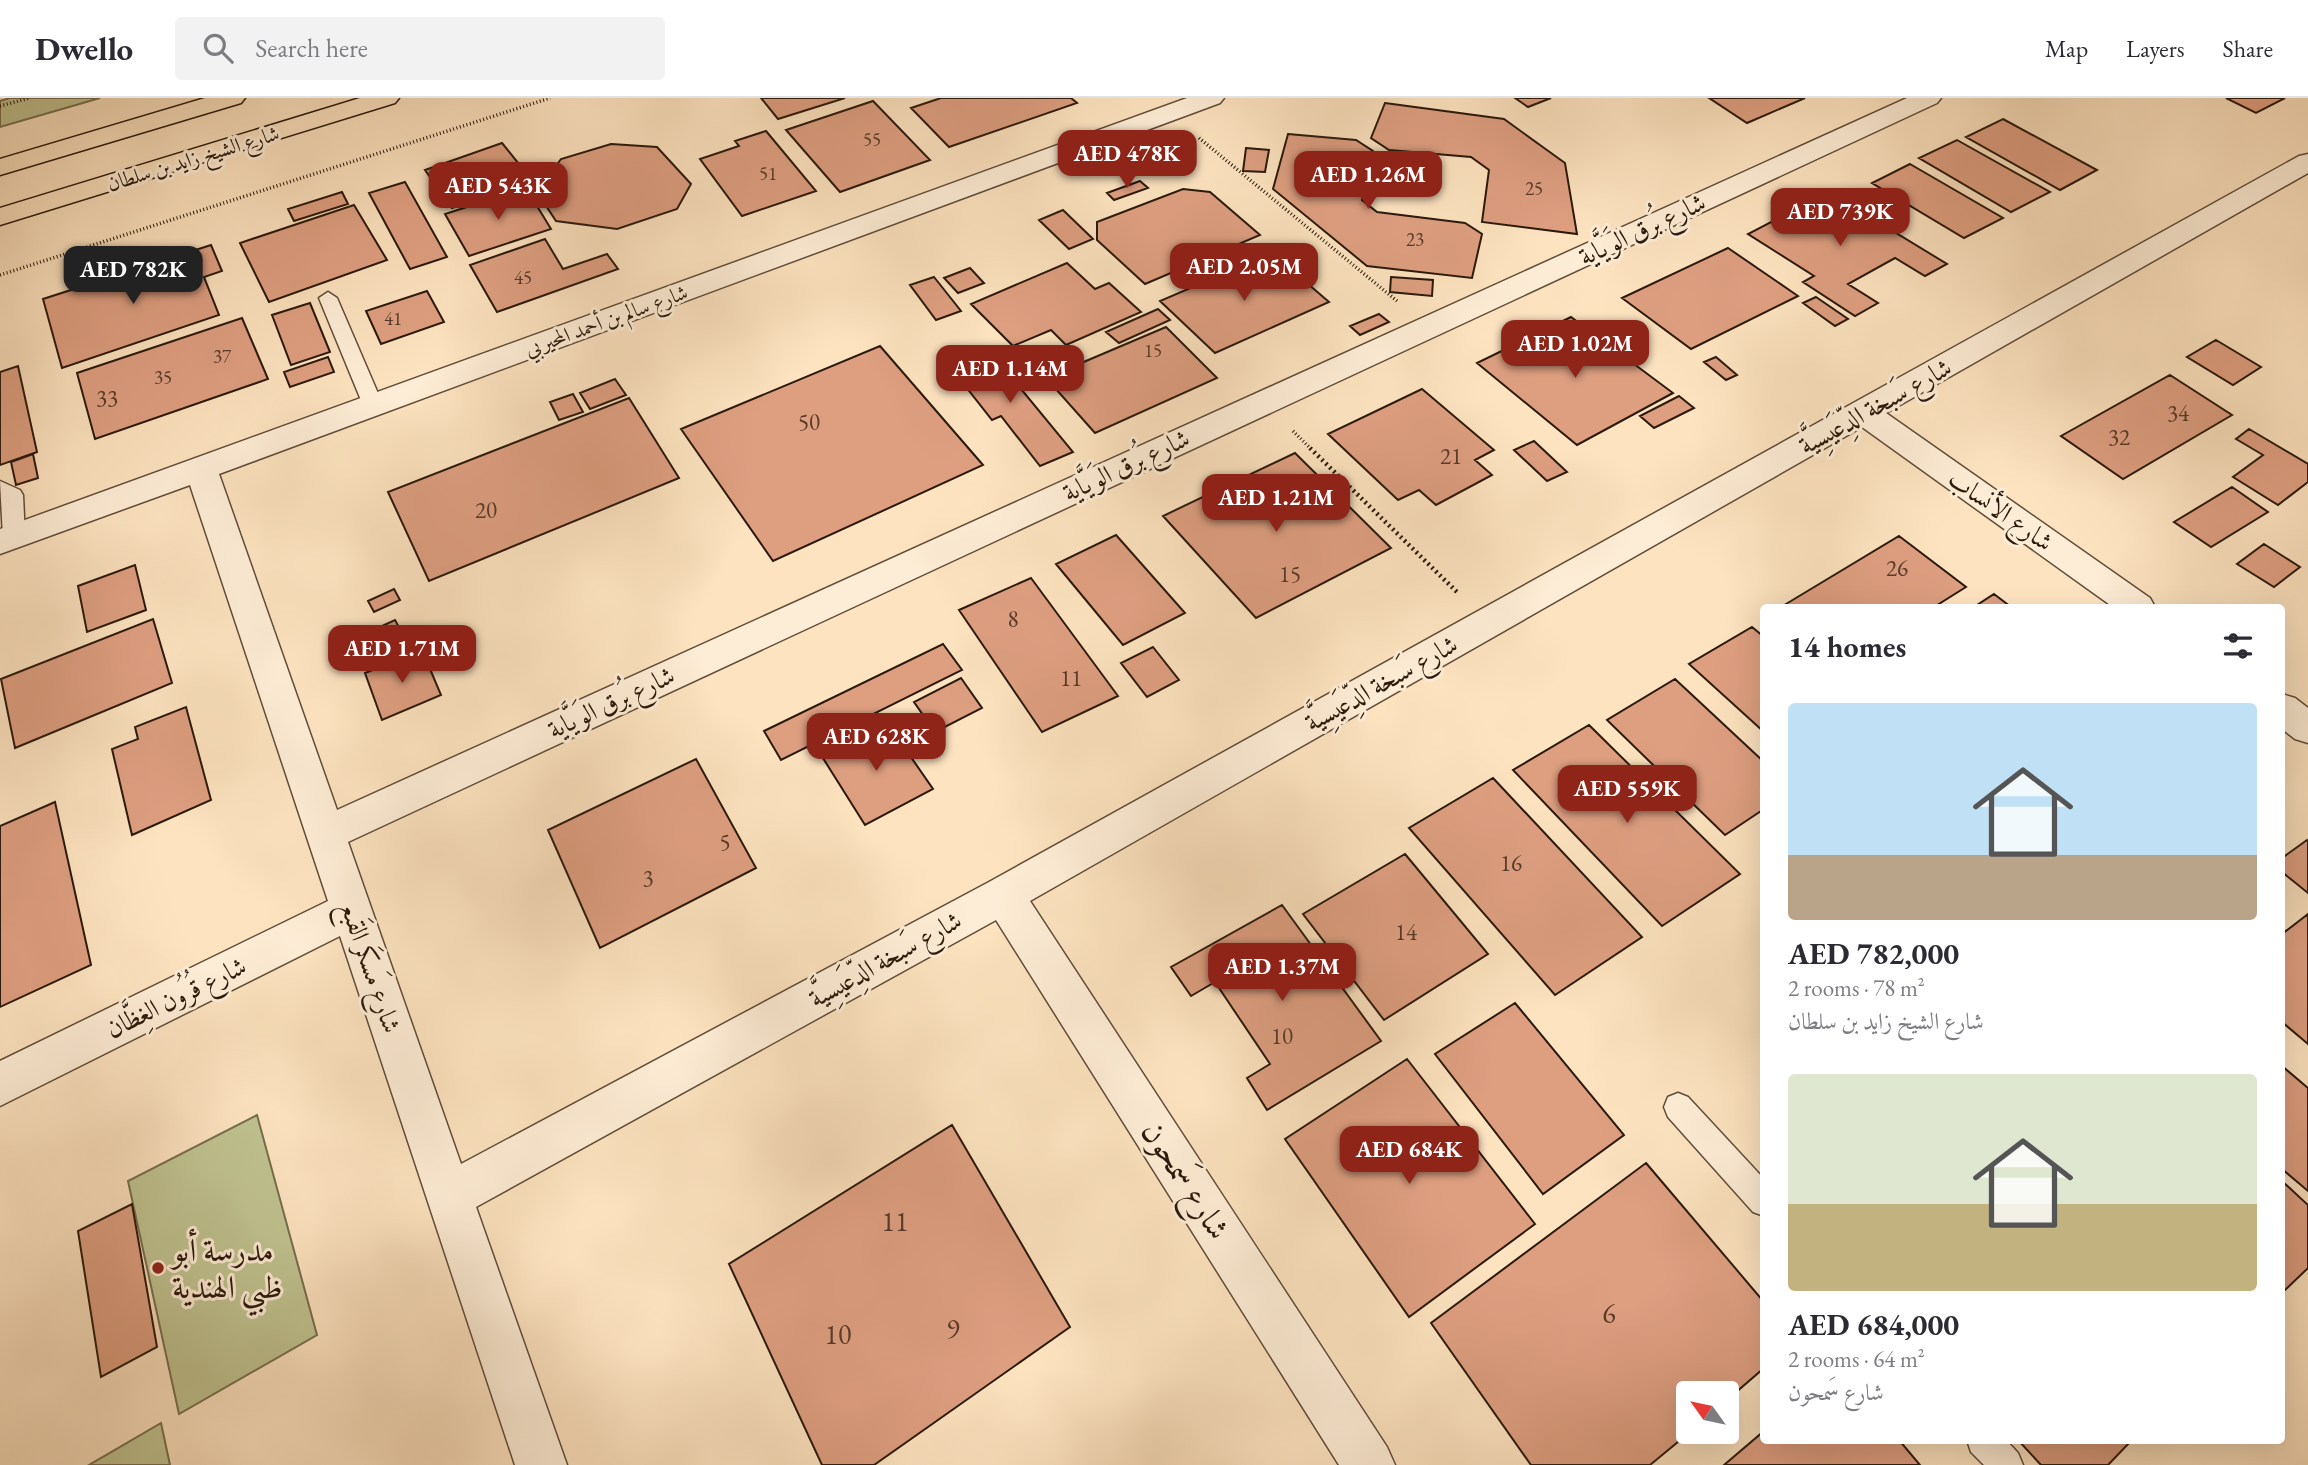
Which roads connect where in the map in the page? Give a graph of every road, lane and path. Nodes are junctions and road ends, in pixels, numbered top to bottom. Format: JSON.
{"nodes":[{"id":1,"x":29,"y":98,"type":"edge"},
{"id":2,"x":232,"y":98,"type":"edge"},
{"id":3,"x":386,"y":98,"type":"edge"},
{"id":4,"x":550,"y":98,"type":"edge"},
{"id":5,"x":1211,"y":98,"type":"edge"},
{"id":6,"x":1928,"y":98,"type":"edge"},
{"id":7,"x":0,"y":106,"type":"edge"},
{"id":8,"x":1169,"y":114,"type":"junction"},
{"id":9,"x":2308,"y":162,"type":"edge"},
{"id":10,"x":0,"y":167,"type":"edge"},
{"id":11,"x":0,"y":217,"type":"edge"},
{"id":12,"x":0,"y":275,"type":"edge"},
{"id":13,"x":328,"y":298,"type":"dead end"},
{"id":14,"x":1428,"y":326,"type":"junction"},
{"id":15,"x":373,"y":405,"type":"junction"},
{"id":16,"x":1863,"y":412,"type":"junction"},
{"id":17,"x":1287,"y":426,"type":"dead end"},
{"id":18,"x":201,"y":468,"type":"junction"},
{"id":19,"x":0,"y":488,"type":"edge"},
{"id":20,"x":7,"y":540,"type":"edge"},
{"id":21,"x":1467,"y":601,"type":"dead end"},
{"id":22,"x":2134,"y":604,"type":"edge"},
{"id":23,"x":2285,"y":711,"type":"edge"},
{"id":24,"x":2308,"y":727,"type":"edge"},
{"id":25,"x":326,"y":834,"type":"junction"},
{"id":26,"x":1003,"y":895,"type":"junction"},
{"id":27,"x":352,"y":910,"type":"junction"},
{"id":28,"x":0,"y":1084,"type":"edge"},
{"id":29,"x":1678,"y":1107,"type":"dead end"},
{"id":30,"x":449,"y":1196,"type":"junction"},
{"id":31,"x":1760,"y":1197,"type":"edge"},
{"id":32,"x":1987,"y":1444,"type":"edge"},
{"id":33,"x":541,"y":1465,"type":"edge"},
{"id":34,"x":1369,"y":1465,"type":"edge"},
{"id":35,"x":2006,"y":1465,"type":"edge"}],
"edges":[{"from":1,"to":7,"type":"path"},
{"from":2,"to":10,"type":"highway","name":"شارع الشيخ زايد بن سلطان"},
{"from":3,"to":11,"type":"highway","name":"شارع الشيخ زايد بن سلطان"},
{"from":4,"to":12,"type":"path"},
{"from":5,"to":8,"type":"street","name":"شارع سالم بن أحمد المحيربي"},
{"from":6,"to":14,"type":"street","name":"شارع بُرق الوَيَّاية"},
{"from":8,"to":14,"type":"path"},
{"from":8,"to":15,"type":"street","name":"شارع سالم بن أحمد المحيربي"},
{"from":9,"to":16,"type":"street","name":"شارع سَبخة الدِّعَيسِيَّة"},
{"from":13,"to":15,"type":"lane"},
{"from":14,"to":25,"type":"street","name":"شارع بُرق الوَيَّاية"},
{"from":15,"to":18,"type":"street","name":"شارع سالم بن أحمد المحيربي"},
{"from":16,"to":22,"type":"street","name":"شارع الأنساب"},
{"from":16,"to":26,"type":"street","name":"شارع سَبخة الدِّعَيسِيَّة"},
{"from":17,"to":21,"type":"path"},
{"from":18,"to":20,"type":"street","name":"شارع سالم بن أحمد المحيربي"},
{"from":18,"to":25,"type":"street","name":"شارع مَسكَر القَبع"},
{"from":19,"to":20,"type":"lane"},
{"from":23,"to":24,"type":"street"},
{"from":25,"to":27,"type":"street","name":"شارع مَسكَر القَبع"},
{"from":26,"to":30,"type":"street","name":"شارع سَبخة الدِّعَيسِيَّة"},
{"from":26,"to":34,"type":"street","name":"شارع سَمحون"},
{"from":27,"to":28,"type":"street","name":"شارع قُرُون الغِظَّان"},
{"from":27,"to":30,"type":"street","name":"شارع مَسكَر القَبع"},
{"from":29,"to":31,"type":"lane"},
{"from":30,"to":33,"type":"street","name":"شارع مَسكَر القَبع"},
{"from":32,"to":35,"type":"lane"}]}
